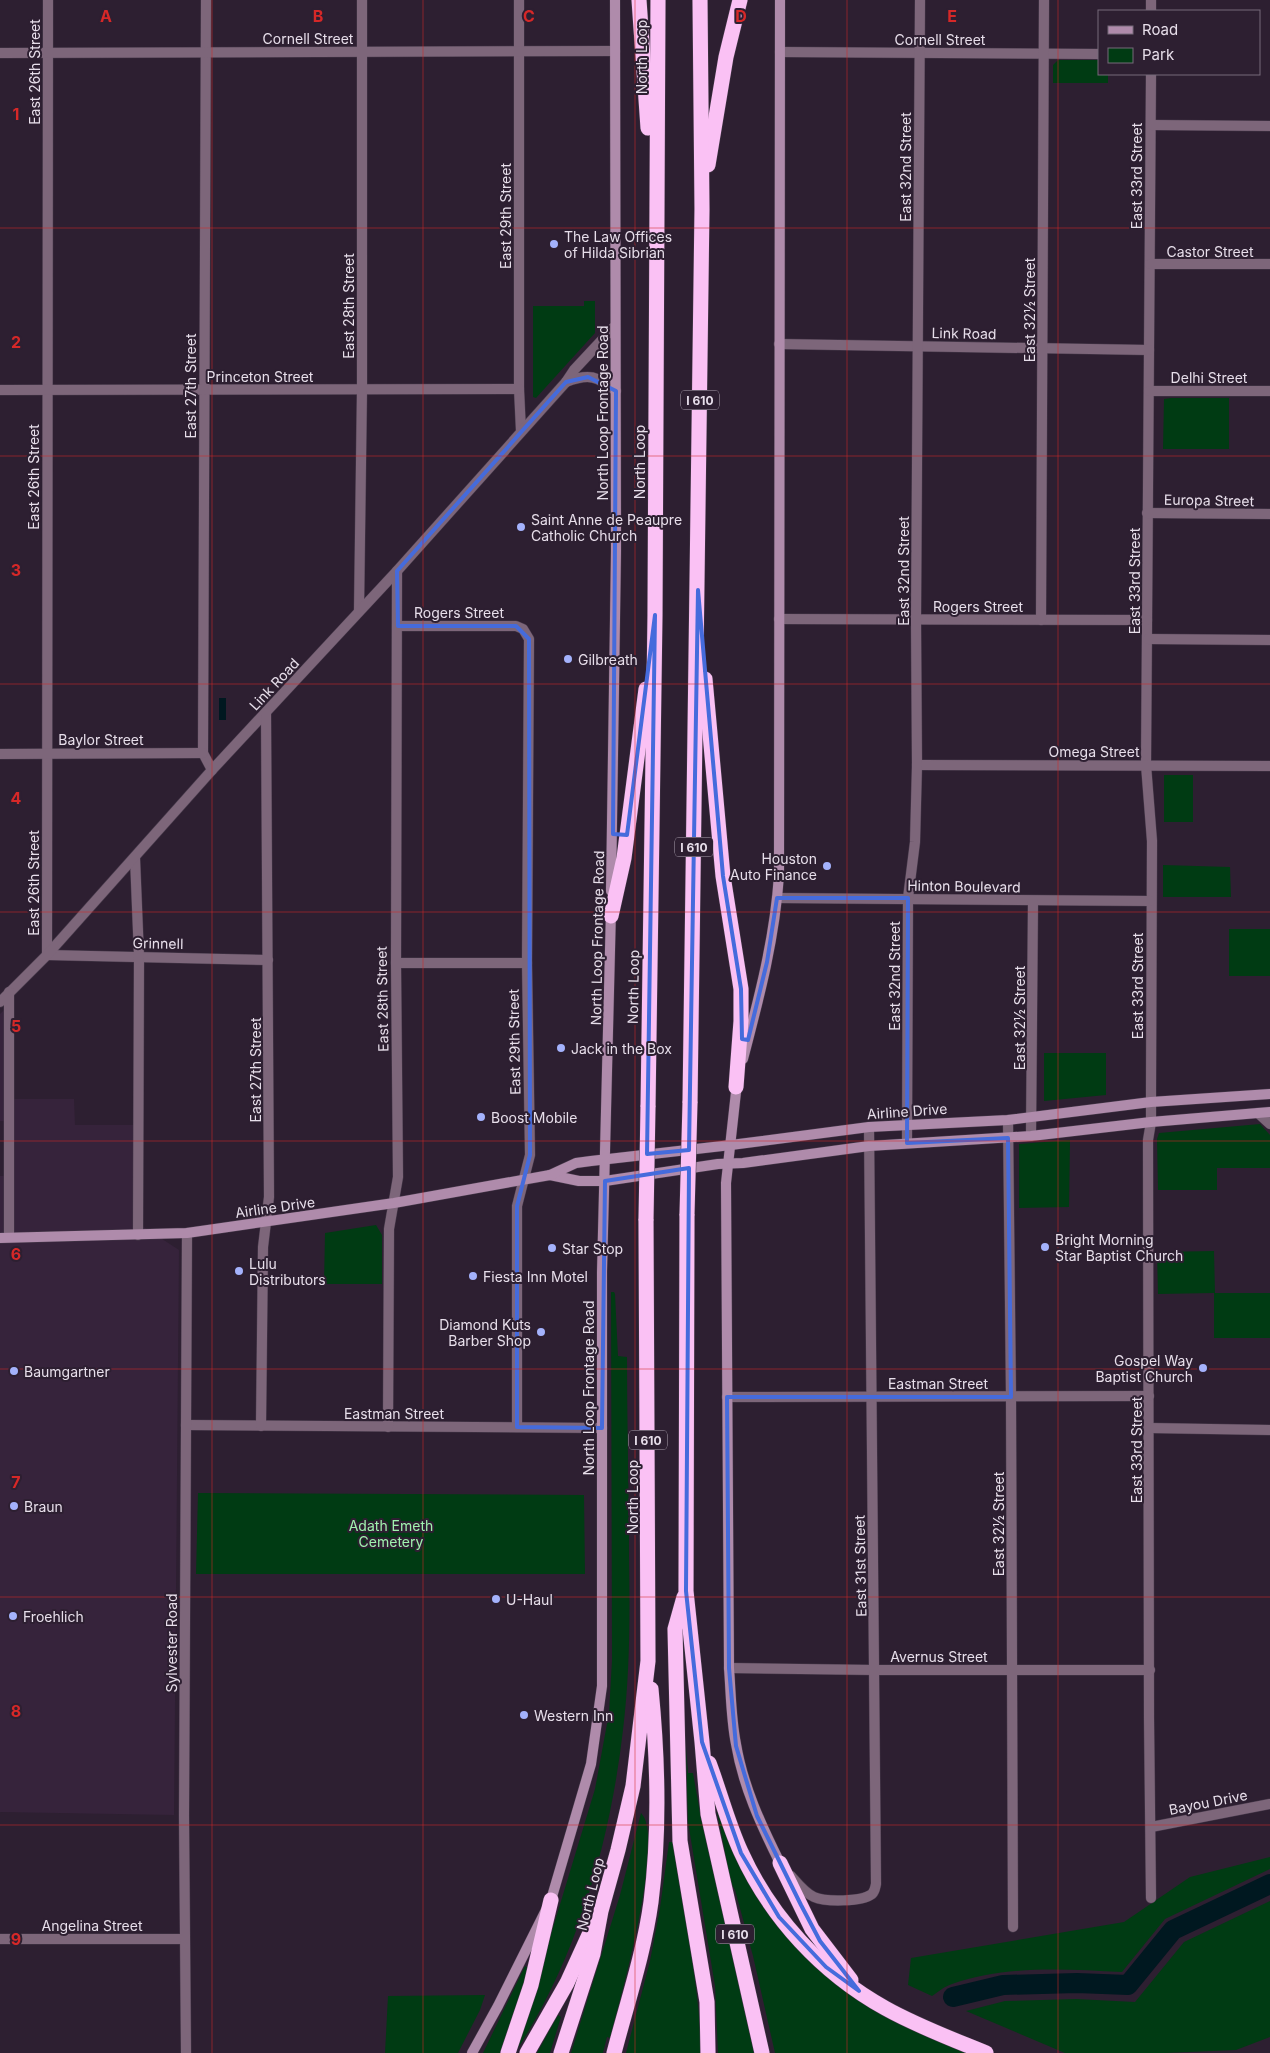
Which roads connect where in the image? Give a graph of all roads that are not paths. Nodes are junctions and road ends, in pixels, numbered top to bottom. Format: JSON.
{"nodes":[{"id":1,"x":48,"y":0,"type":"edge"},
{"id":2,"x":206,"y":0,"type":"edge"},
{"id":3,"x":362,"y":0,"type":"edge"},
{"id":4,"x":519,"y":0,"type":"edge"},
{"id":5,"x":615,"y":0,"type":"edge"},
{"id":6,"x":639,"y":0,"type":"edge"},
{"id":7,"x":658,"y":0,"type":"edge"},
{"id":8,"x":700,"y":0,"type":"edge"},
{"id":9,"x":740,"y":0,"type":"edge"},
{"id":10,"x":780,"y":0,"type":"edge"},
{"id":11,"x":920,"y":0,"type":"edge"},
{"id":12,"x":1044,"y":0,"type":"edge"},
{"id":13,"x":615,"y":51,"type":"junction"},
{"id":14,"x":206,"y":52,"type":"junction"},
{"id":15,"x":362,"y":52,"type":"junction"},
{"id":16,"x":519,"y":52,"type":"junction"},
{"id":17,"x":780,"y":52,"type":"junction"},
{"id":18,"x":0,"y":53,"type":"edge"},
{"id":19,"x":48,"y":53,"type":"junction"},
{"id":20,"x":919,"y":53,"type":"junction"},
{"id":21,"x":1044,"y":54,"type":"junction"},
{"id":22,"x":1098,"y":54,"type":"edge"},
{"id":23,"x":1151,"y":75,"type":"edge"},
{"id":24,"x":1151,"y":125,"type":"junction"},
{"id":25,"x":1270,"y":126,"type":"edge"},
{"id":26,"x":702,"y":209,"type":"junction"},
{"id":27,"x":656,"y":247,"type":"junction"},
{"id":28,"x":1150,"y":264,"type":"junction"},
{"id":29,"x":1270,"y":264,"type":"edge"},
{"id":30,"x":616,"y":326,"type":"junction"},
{"id":31,"x":779,"y":344,"type":"junction"},
{"id":32,"x":918,"y":346,"type":"junction"},
{"id":33,"x":1042,"y":348,"type":"junction"},
{"id":34,"x":1149,"y":350,"type":"junction"},
{"id":35,"x":566,"y":382,"type":"junction"},
{"id":36,"x":362,"y":389,"type":"junction"},
{"id":37,"x":519,"y":389,"type":"junction"},
{"id":38,"x":0,"y":390,"type":"edge"},
{"id":39,"x":47,"y":390,"type":"junction"},
{"id":40,"x":204,"y":390,"type":"junction"},
{"id":41,"x":616,"y":391,"type":"junction"},
{"id":42,"x":1149,"y":391,"type":"junction"},
{"id":43,"x":1270,"y":391,"type":"edge"},
{"id":44,"x":521,"y":431,"type":"junction"},
{"id":45,"x":1147,"y":513,"type":"junction"},
{"id":46,"x":1270,"y":514,"type":"edge"},
{"id":47,"x":397,"y":571,"type":"junction"},
{"id":48,"x":698,"y":590,"type":"junction"},
{"id":49,"x":359,"y":611,"type":"junction"},
{"id":50,"x":655,"y":615,"type":"junction"},
{"id":51,"x":779,"y":619,"type":"junction"},
{"id":52,"x":916,"y":620,"type":"junction"},
{"id":53,"x":1041,"y":620,"type":"junction"},
{"id":54,"x":1147,"y":620,"type":"junction"},
{"id":55,"x":398,"y":626,"type":"junction"},
{"id":56,"x":1148,"y":639,"type":"junction"},
{"id":57,"x":1270,"y":640,"type":"edge"},
{"id":58,"x":528,"y":654,"type":"joint"},
{"id":59,"x":266,"y":713,"type":"junction"},
{"id":60,"x":46,"y":753,"type":"junction"},
{"id":61,"x":203,"y":753,"type":"junction"},
{"id":62,"x":0,"y":754,"type":"edge"},
{"id":63,"x":917,"y":764,"type":"junction"},
{"id":64,"x":1146,"y":765,"type":"junction"},
{"id":65,"x":1270,"y":766,"type":"edge"},
{"id":66,"x":212,"y":770,"type":"junction"},
{"id":67,"x":135,"y":858,"type":"junction"},
{"id":68,"x":778,"y":898,"type":"junction"},
{"id":69,"x":908,"y":898,"type":"junction"},
{"id":70,"x":1150,"y":900,"type":"junction"},
{"id":71,"x":1033,"y":901,"type":"junction"},
{"id":72,"x":611,"y":916,"type":"junction"},
{"id":73,"x":47,"y":955,"type":"junction"},
{"id":74,"x":139,"y":956,"type":"junction"},
{"id":75,"x":268,"y":960,"type":"junction"},
{"id":76,"x":396,"y":963,"type":"junction"},
{"id":77,"x":527,"y":963,"type":"junction"},
{"id":78,"x":10,"y":992,"type":"junction"},
{"id":79,"x":0,"y":1002,"type":"edge"},
{"id":80,"x":736,"y":1087,"type":"junction"},
{"id":81,"x":1270,"y":1094,"type":"edge"},
{"id":82,"x":1151,"y":1102,"type":"junction"},
{"id":83,"x":1270,"y":1112,"type":"edge"},
{"id":84,"x":1258,"y":1113,"type":"junction"},
{"id":85,"x":1032,"y":1118,"type":"junction"},
{"id":86,"x":1008,"y":1120,"type":"junction"},
{"id":87,"x":1151,"y":1122,"type":"junction"},
{"id":88,"x":908,"y":1124,"type":"junction"},
{"id":89,"x":1270,"y":1124,"type":"edge"},
{"id":90,"x":869,"y":1127,"type":"junction"},
{"id":91,"x":1031,"y":1136,"type":"junction"},
{"id":92,"x":1008,"y":1138,"type":"junction"},
{"id":93,"x":907,"y":1143,"type":"junction"},
{"id":94,"x":731,"y":1146,"type":"junction"},
{"id":95,"x":869,"y":1146,"type":"junction"},
{"id":96,"x":605,"y":1159,"type":"junction"},
{"id":97,"x":729,"y":1164,"type":"junction"},
{"id":98,"x":550,"y":1176,"type":"junction"},
{"id":99,"x":524,"y":1179,"type":"junction"},
{"id":100,"x":605,"y":1180,"type":"junction"},
{"id":101,"x":394,"y":1203,"type":"junction"},
{"id":102,"x":266,"y":1222,"type":"junction"},
{"id":103,"x":187,"y":1233,"type":"junction"},
{"id":104,"x":138,"y":1235,"type":"junction"},
{"id":105,"x":5,"y":1238,"type":"edge"},
{"id":106,"x":1149,"y":1396,"type":"junction"},
{"id":107,"x":872,"y":1397,"type":"junction"},
{"id":108,"x":1012,"y":1397,"type":"junction"},
{"id":109,"x":727,"y":1398,"type":"junction"},
{"id":110,"x":186,"y":1426,"type":"junction"},
{"id":111,"x":261,"y":1426,"type":"junction"},
{"id":112,"x":388,"y":1427,"type":"junction"},
{"id":113,"x":517,"y":1428,"type":"junction"},
{"id":114,"x":602,"y":1428,"type":"junction"},
{"id":115,"x":1149,"y":1428,"type":"junction"},
{"id":116,"x":1270,"y":1430,"type":"edge"},
{"id":117,"x":686,"y":1591,"type":"junction"},
{"id":118,"x":648,"y":1661,"type":"junction"},
{"id":119,"x":729,"y":1668,"type":"junction"},
{"id":120,"x":875,"y":1670,"type":"junction"},
{"id":121,"x":1012,"y":1670,"type":"junction"},
{"id":122,"x":1150,"y":1670,"type":"junction"},
{"id":123,"x":702,"y":1742,"type":"junction"},
{"id":124,"x":1270,"y":1804,"type":"edge"},
{"id":125,"x":1151,"y":1827,"type":"junction"},
{"id":126,"x":780,"y":1863,"type":"junction"},
{"id":127,"x":1151,"y":1898,"type":"dead end"},
{"id":128,"x":551,"y":1900,"type":"junction"},
{"id":129,"x":600,"y":1911,"type":"junction"},
{"id":130,"x":1013,"y":1927,"type":"dead end"},
{"id":131,"x":0,"y":1938,"type":"edge"},
{"id":132,"x":184,"y":1939,"type":"junction"},
{"id":133,"x":859,"y":1991,"type":"junction"},
{"id":134,"x":186,"y":2053,"type":"edge"},
{"id":135,"x":472,"y":2053,"type":"edge"},
{"id":136,"x":508,"y":2053,"type":"edge"},
{"id":137,"x":527,"y":2053,"type":"edge"},
{"id":138,"x":561,"y":2053,"type":"edge"},
{"id":139,"x":614,"y":2053,"type":"edge"},
{"id":140,"x":708,"y":2053,"type":"edge"},
{"id":141,"x":762,"y":2053,"type":"edge"},
{"id":142,"x":986,"y":2053,"type":"edge"}],
"edges":[{"from":1,"to":19,"type":"street","name":"East 26th Street"},
{"from":2,"to":14,"type":"street","name":"East 27th Street"},
{"from":3,"to":15,"type":"street","name":"East 28th Street"},
{"from":4,"to":16,"type":"street","name":"East 29th Street"},
{"from":5,"to":13,"type":"main road","name":"North Loop Frontage Road"},
{"from":6,"to":27,"type":"highway"},
{"from":7,"to":27,"type":"highway","name":"North Loop","number":"I 610"},
{"from":8,"to":26,"type":"highway","number":"I 610"},
{"from":9,"to":26,"type":"highway"},
{"from":10,"to":17,"type":"main road"},
{"from":11,"to":20,"type":"street","name":"East 32nd Street"},
{"from":12,"to":21,"type":"street","name":"East 32½ Street"},
{"from":13,"to":16,"type":"street","name":"Cornell Street"},
{"from":13,"to":30,"type":"main road","name":"North Loop Frontage Road"},
{"from":14,"to":15,"type":"street","name":"Cornell Street"},
{"from":14,"to":19,"type":"street","name":"Cornell Street"},
{"from":14,"to":40,"type":"street","name":"East 27th Street"},
{"from":15,"to":16,"type":"street","name":"Cornell Street"},
{"from":15,"to":36,"type":"street","name":"East 28th Street"},
{"from":16,"to":37,"type":"street","name":"East 29th Street"},
{"from":17,"to":20,"type":"street","name":"Cornell Street"},
{"from":17,"to":31,"type":"main road"},
{"from":18,"to":19,"type":"street","name":"Cornell Street"},
{"from":19,"to":39,"type":"street","name":"East 26th Street"},
{"from":20,"to":21,"type":"street","name":"Cornell Street"},
{"from":20,"to":32,"type":"street","name":"East 32nd Street"},
{"from":21,"to":22,"type":"street","name":"Cornell Street"},
{"from":21,"to":33,"type":"street","name":"East 32½ Street"},
{"from":23,"to":24,"type":"street","name":"East 33rd Street"},
{"from":24,"to":25,"type":"street"},
{"from":24,"to":28,"type":"street","name":"East 33rd Street"},
{"from":26,"to":48,"type":"highway","number":"I 610"},
{"from":27,"to":50,"type":"highway","name":"North Loop","number":"I 610"},
{"from":28,"to":29,"type":"street","name":"Castor Street"},
{"from":28,"to":34,"type":"street","name":"East 33rd Street"},
{"from":30,"to":35,"type":"street","name":"Link Road"},
{"from":30,"to":41,"type":"main road","name":"North Loop Frontage Road"},
{"from":31,"to":32,"type":"street","name":"Link Road"},
{"from":31,"to":51,"type":"main road"},
{"from":32,"to":33,"type":"street","name":"Link Road"},
{"from":32,"to":52,"type":"street","name":"East 32nd Street"},
{"from":33,"to":34,"type":"street","name":"Link Road"},
{"from":33,"to":53,"type":"street","name":"East 32½ Street"},
{"from":34,"to":42,"type":"street","name":"East 33rd Street"},
{"from":35,"to":41,"type":"street"},
{"from":35,"to":44,"type":"street","name":"Link Road"},
{"from":36,"to":37,"type":"street","name":"Princeton Street"},
{"from":36,"to":40,"type":"street","name":"Princeton Street"},
{"from":36,"to":49,"type":"street","name":"East 28th Street"},
{"from":37,"to":44,"type":"street","name":"East 29th Street"},
{"from":38,"to":39,"type":"street","name":"Princeton Street"},
{"from":39,"to":40,"type":"street","name":"Princeton Street"},
{"from":39,"to":60,"type":"street","name":"East 26th Street"},
{"from":40,"to":61,"type":"street","name":"East 27th Street"},
{"from":41,"to":72,"type":"main road","name":"North Loop Frontage Road"},
{"from":42,"to":43,"type":"street","name":"Delhi Street"},
{"from":42,"to":45,"type":"street","name":"East 33rd Street"},
{"from":44,"to":47,"type":"street","name":"Link Road"},
{"from":45,"to":46,"type":"street","name":"Europa Street"},
{"from":45,"to":54,"type":"street","name":"East 33rd Street"},
{"from":47,"to":49,"type":"street","name":"Link Road"},
{"from":47,"to":55,"type":"street","name":"East 28th Street"},
{"from":48,"to":80,"type":"highway"},
{"from":48,"to":117,"type":"highway","number":"I 610","bridge":true},
{"from":49,"to":59,"type":"street","name":"Link Road"},
{"from":50,"to":72,"type":"highway"},
{"from":50,"to":118,"type":"highway","name":"North Loop","number":"I 610","bridge":true},
{"from":51,"to":52,"type":"street","name":"Rogers Street"},
{"from":51,"to":68,"type":"main road"},
{"from":52,"to":53,"type":"street","name":"Rogers Street"},
{"from":52,"to":63,"type":"street","name":"East 32nd Street"},
{"from":53,"to":54,"type":"street","name":"Rogers Street"},
{"from":54,"to":56,"type":"street","name":"East 33rd Street"},
{"from":55,"to":58,"type":"street","name":"Rogers Street"},
{"from":55,"to":76,"type":"street","name":"East 28th Street"},
{"from":56,"to":57,"type":"street"},
{"from":56,"to":64,"type":"street","name":"East 33rd Street"},
{"from":58,"to":77,"type":"street","name":"East 29th Street"},
{"from":59,"to":66,"type":"street","name":"Link Road"},
{"from":59,"to":75,"type":"street","name":"East 27th Street"},
{"from":60,"to":61,"type":"street","name":"Baylor Street"},
{"from":60,"to":62,"type":"street","name":"Baylor Street"},
{"from":60,"to":73,"type":"street","name":"East 26th Street"},
{"from":61,"to":66,"type":"street","name":"East 27th Street"},
{"from":63,"to":64,"type":"street","name":"Omega Street"},
{"from":63,"to":69,"type":"street","name":"East 32nd Street"},
{"from":64,"to":65,"type":"street","name":"Omega Street"},
{"from":64,"to":70,"type":"street","name":"East 33rd Street"},
{"from":66,"to":67,"type":"street","name":"Link Road"},
{"from":67,"to":73,"type":"street","name":"Link Road"},
{"from":67,"to":74,"type":"street"},
{"from":68,"to":69,"type":"street","name":"Hinton Boulevard"},
{"from":68,"to":80,"type":"main road"},
{"from":69,"to":71,"type":"street","name":"Hinton Boulevard"},
{"from":69,"to":88,"type":"street","name":"East 32nd Street"},
{"from":70,"to":71,"type":"street","name":"Hinton Boulevard"},
{"from":70,"to":82,"type":"street","name":"East 33rd Street"},
{"from":71,"to":85,"type":"street","name":"East 32½ Street"},
{"from":72,"to":96,"type":"main road","name":"North Loop Frontage Road"},
{"from":73,"to":74,"type":"street","name":"Grinnell"},
{"from":73,"to":78,"type":"street","name":"Link Road"},
{"from":74,"to":75,"type":"street","name":"Grinnell"},
{"from":74,"to":104,"type":"street"},
{"from":75,"to":102,"type":"street","name":"East 27th Street"},
{"from":76,"to":77,"type":"street"},
{"from":76,"to":101,"type":"street","name":"East 28th Street"},
{"from":77,"to":99,"type":"street","name":"East 29th Street"},
{"from":78,"to":79,"type":"street","name":"Link Road"},
{"from":78,"to":105,"type":"street"},
{"from":80,"to":94,"type":"main road"},
{"from":81,"to":82,"type":"main road","name":"Airline Drive"},
{"from":82,"to":85,"type":"main road","name":"Airline Drive"},
{"from":82,"to":87,"type":"street","name":"East 33rd Street"},
{"from":83,"to":84,"type":"main road","name":"Airline Drive"},
{"from":84,"to":87,"type":"main road","name":"Airline Drive"},
{"from":84,"to":89,"type":"street"},
{"from":85,"to":86,"type":"main road","name":"Airline Drive"},
{"from":85,"to":91,"type":"street","name":"East 32½ Street"},
{"from":86,"to":88,"type":"main road","name":"Airline Drive"},
{"from":86,"to":92,"type":"street","name":"East 32½ Street"},
{"from":87,"to":91,"type":"main road","name":"Airline Drive"},
{"from":87,"to":106,"type":"street","name":"East 33rd Street"},
{"from":88,"to":90,"type":"main road","name":"Airline Drive"},
{"from":88,"to":93,"type":"street","name":"East 32nd Street"},
{"from":90,"to":94,"type":"main road","name":"Airline Drive"},
{"from":90,"to":95,"type":"street","name":"East 31st Street"},
{"from":91,"to":92,"type":"main road","name":"Airline Drive"},
{"from":92,"to":93,"type":"main road","name":"Airline Drive"},
{"from":92,"to":108,"type":"street","name":"East 32½ Street"},
{"from":93,"to":95,"type":"main road","name":"Airline Drive"},
{"from":94,"to":96,"type":"main road","name":"Airline Drive"},
{"from":94,"to":97,"type":"main road"},
{"from":95,"to":97,"type":"main road","name":"Airline Drive"},
{"from":95,"to":107,"type":"street","name":"East 31st Street"},
{"from":96,"to":98,"type":"main road","name":"Airline Drive"},
{"from":96,"to":100,"type":"main road","name":"North Loop Frontage Road"},
{"from":97,"to":100,"type":"main road","name":"Airline Drive"},
{"from":97,"to":109,"type":"main road"},
{"from":98,"to":99,"type":"main road","name":"Airline Drive"},
{"from":98,"to":100,"type":"main road","name":"Airline Drive"},
{"from":99,"to":101,"type":"main road","name":"Airline Drive"},
{"from":99,"to":113,"type":"street","name":"East 29th Street"},
{"from":100,"to":114,"type":"main road","name":"North Loop Frontage Road"},
{"from":101,"to":102,"type":"main road","name":"Airline Drive"},
{"from":101,"to":112,"type":"street","name":"East 28th Street"},
{"from":102,"to":103,"type":"main road","name":"Airline Drive"},
{"from":102,"to":111,"type":"street","name":"East 27th Street"},
{"from":103,"to":104,"type":"main road","name":"Airline Drive"},
{"from":103,"to":110,"type":"street","name":"Sylvester Road"},
{"from":104,"to":105,"type":"main road","name":"Airline Drive"},
{"from":106,"to":108,"type":"street","name":"Eastman Street"},
{"from":106,"to":115,"type":"street","name":"East 33rd Street"},
{"from":107,"to":108,"type":"street","name":"Eastman Street"},
{"from":107,"to":109,"type":"street","name":"Eastman Street"},
{"from":107,"to":120,"type":"street","name":"East 31st Street"},
{"from":108,"to":121,"type":"street","name":"East 32½ Street"},
{"from":109,"to":119,"type":"main road"},
{"from":110,"to":111,"type":"street","name":"Eastman Street"},
{"from":110,"to":132,"type":"street","name":"Sylvester Road"},
{"from":111,"to":112,"type":"street","name":"Eastman Street"},
{"from":112,"to":113,"type":"street","name":"Eastman Street"},
{"from":113,"to":114,"type":"street","name":"Eastman Street"},
{"from":114,"to":128,"type":"main road","name":"North Loop Frontage Road"},
{"from":115,"to":116,"type":"street"},
{"from":115,"to":122,"type":"street","name":"East 33rd Street"},
{"from":117,"to":123,"type":"highway","number":"I 610"},
{"from":117,"to":140,"type":"highway"},
{"from":118,"to":129,"type":"highway","name":"North Loop","number":"I 610"},
{"from":118,"to":139,"type":"highway"},
{"from":119,"to":120,"type":"street","name":"Avernus Street"},
{"from":119,"to":126,"type":"main road"},
{"from":120,"to":121,"type":"street","name":"Avernus Street"},
{"from":120,"to":126,"type":"street","name":"East 31st Street"},
{"from":121,"to":122,"type":"street","name":"Avernus Street"},
{"from":121,"to":130,"type":"street","name":"East 32½ Street"},
{"from":122,"to":125,"type":"street","name":"East 33rd Street"},
{"from":123,"to":133,"type":"highway"},
{"from":123,"to":141,"type":"highway","number":"I 610"},
{"from":124,"to":125,"type":"street","name":"Bayou Drive"},
{"from":125,"to":127,"type":"street","name":"East 33rd Street"},
{"from":126,"to":133,"type":"highway"},
{"from":128,"to":135,"type":"main road","name":"North Loop Frontage Road"},
{"from":128,"to":136,"type":"highway"},
{"from":129,"to":137,"type":"highway"},
{"from":129,"to":138,"type":"highway","name":"North Loop","number":"I 610"},
{"from":131,"to":132,"type":"street","name":"Angelina Street"},
{"from":132,"to":134,"type":"street","name":"Sylvester Road"},
{"from":133,"to":142,"type":"highway"}]}
